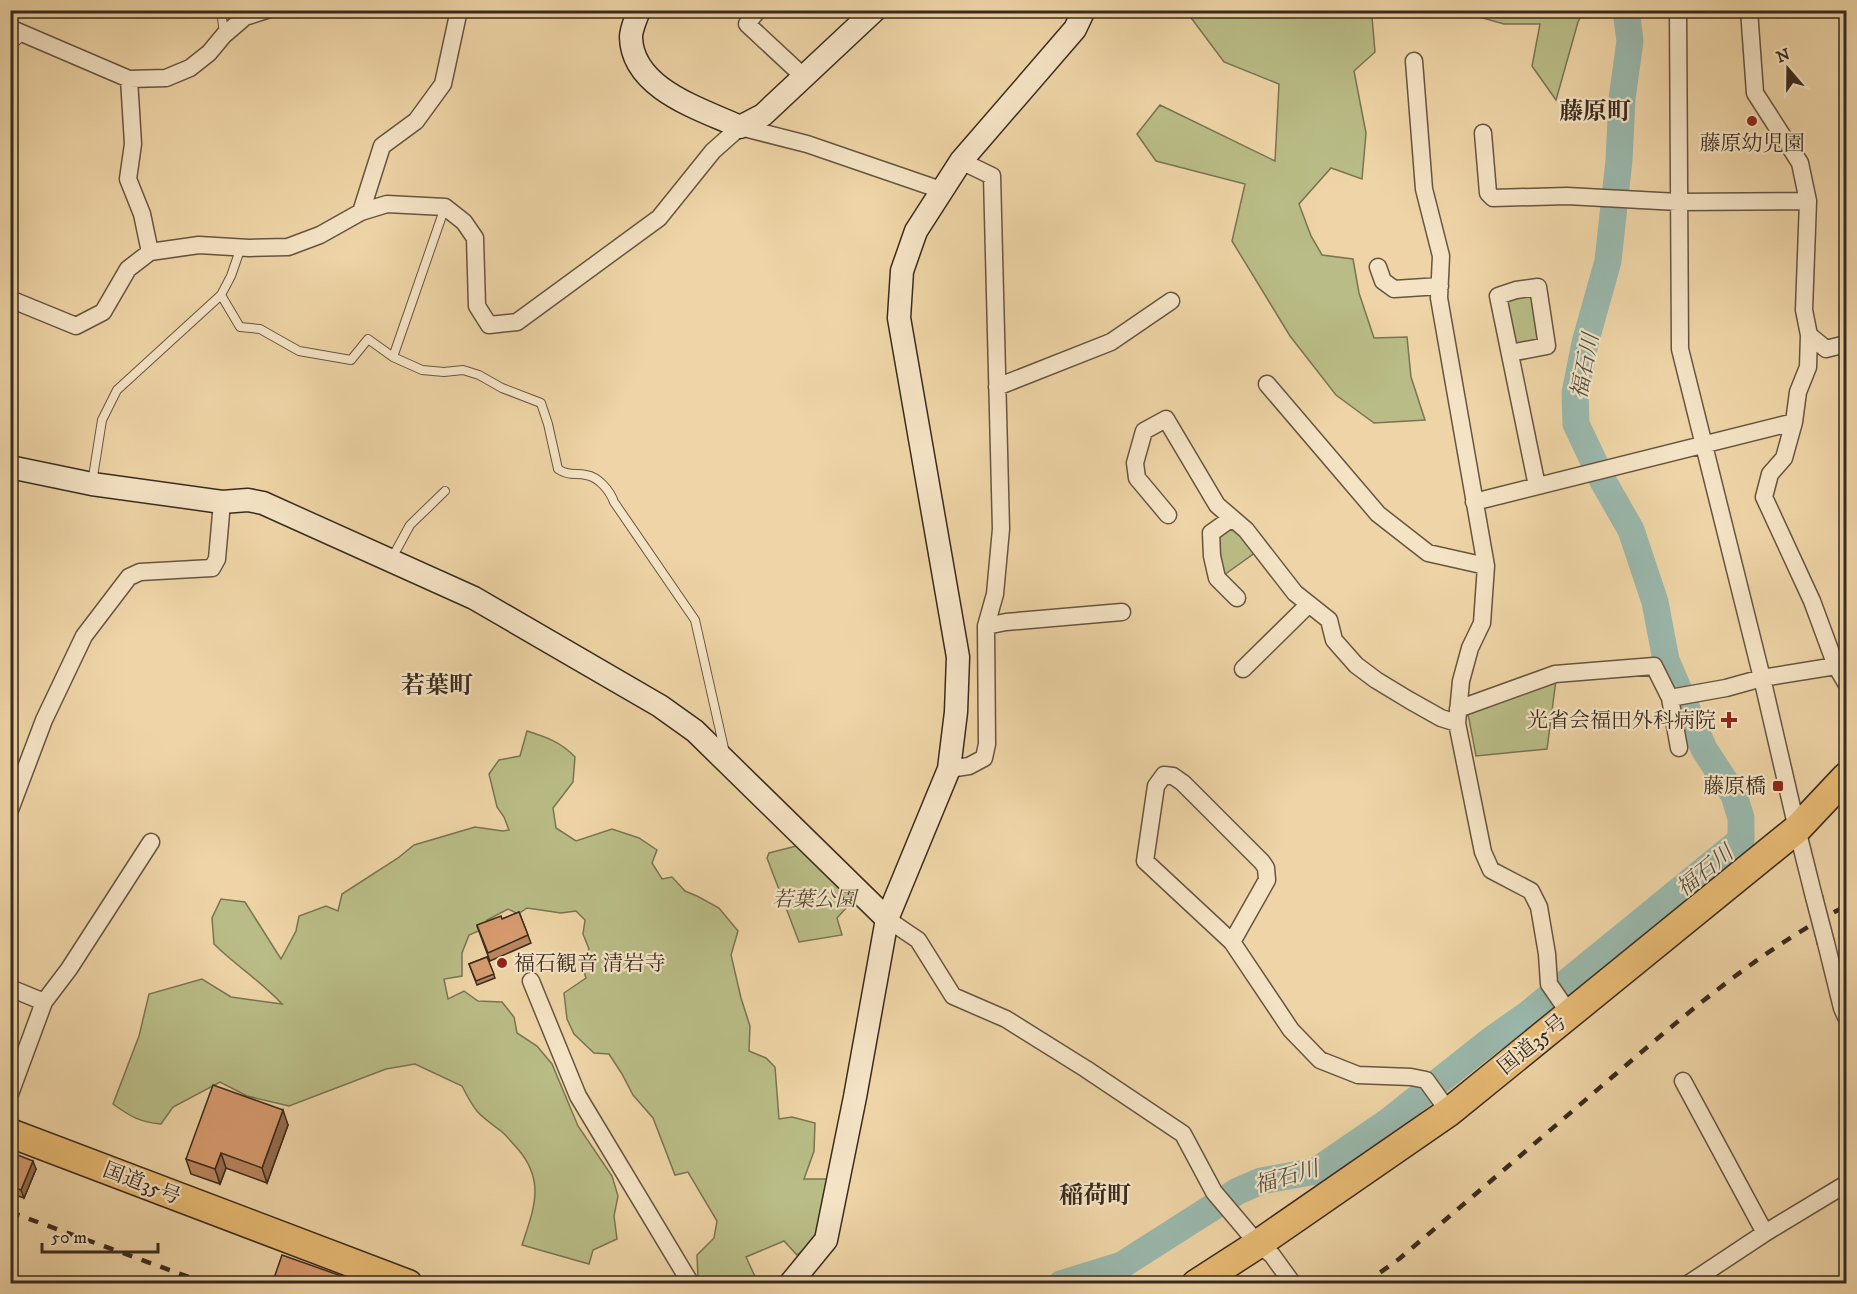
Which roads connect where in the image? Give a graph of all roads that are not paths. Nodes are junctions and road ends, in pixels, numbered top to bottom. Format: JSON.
{"nodes":[{"id":1,"x":221,"y":10,"type":"edge"},
{"id":2,"x":267,"y":10,"type":"edge"},
{"id":3,"x":459,"y":10,"type":"edge"},
{"id":4,"x":639,"y":10,"type":"edge"},
{"id":5,"x":758,"y":10,"type":"edge"},
{"id":6,"x":875,"y":10,"type":"edge"},
{"id":7,"x":1084,"y":10,"type":"edge"},
{"id":8,"x":1678,"y":10,"type":"edge"},
{"id":9,"x":1749,"y":10,"type":"edge"},
{"id":10,"x":17,"y":32,"type":"edge"},
{"id":11,"x":224,"y":35,"type":"junction"},
{"id":12,"x":10,"y":47,"type":"edge"},
{"id":13,"x":1414,"y":61,"type":"dead end"},
{"id":14,"x":804,"y":77,"type":"junction"},
{"id":15,"x":129,"y":80,"type":"junction"},
{"id":16,"x":740,"y":127,"type":"junction"},
{"id":17,"x":1483,"y":133,"type":"dead end"},
{"id":18,"x":961,"y":161,"type":"junction"},
{"id":19,"x":941,"y":190,"type":"junction"},
{"id":20,"x":1808,"y":201,"type":"junction"},
{"id":21,"x":1678,"y":202,"type":"junction"},
{"id":22,"x":445,"y":207,"type":"junction"},
{"id":23,"x":362,"y":212,"type":"junction"},
{"id":24,"x":241,"y":247,"type":"junction"},
{"id":25,"x":150,"y":252,"type":"junction"},
{"id":26,"x":1378,"y":267,"type":"dead end"},
{"id":27,"x":1440,"y":286,"type":"junction"},
{"id":28,"x":221,"y":295,"type":"junction"},
{"id":29,"x":10,"y":299,"type":"edge"},
{"id":30,"x":1171,"y":301,"type":"dead end"},
{"id":31,"x":1809,"y":335,"type":"junction"},
{"id":32,"x":1846,"y":344,"type":"edge"},
{"id":33,"x":1510,"y":353,"type":"dead end"},
{"id":34,"x":393,"y":357,"type":"junction"},
{"id":35,"x":1267,"y":384,"type":"dead end"},
{"id":36,"x":997,"y":387,"type":"junction"},
{"id":37,"x":1794,"y":422,"type":"junction"},
{"id":38,"x":1705,"y":446,"type":"junction"},
{"id":39,"x":10,"y":467,"type":"edge"},
{"id":40,"x":92,"y":484,"type":"junction"},
{"id":41,"x":1537,"y":486,"type":"junction"},
{"id":42,"x":445,"y":491,"type":"dead end"},
{"id":43,"x":222,"y":501,"type":"junction"},
{"id":44,"x":1474,"y":502,"type":"junction"},
{"id":45,"x":1168,"y":515,"type":"dead end"},
{"id":46,"x":1232,"y":518,"type":"junction"},
{"id":47,"x":391,"y":560,"type":"junction"},
{"id":48,"x":1486,"y":566,"type":"junction"},
{"id":49,"x":1237,"y":598,"type":"dead end"},
{"id":50,"x":1309,"y":604,"type":"junction"},
{"id":51,"x":1122,"y":612,"type":"dead end"},
{"id":52,"x":986,"y":626,"type":"junction"},
{"id":53,"x":1836,"y":666,"type":"junction"},
{"id":54,"x":1243,"y":669,"type":"dead end"},
{"id":55,"x":1762,"y":678,"type":"junction"},
{"id":56,"x":1846,"y":683,"type":"edge"},
{"id":57,"x":1670,"y":698,"type":"junction"},
{"id":58,"x":1458,"y":716,"type":"junction"},
{"id":59,"x":1679,"y":748,"type":"dead end"},
{"id":60,"x":726,"y":761,"type":"junction"},
{"id":61,"x":949,"y":769,"type":"junction"},
{"id":62,"x":1846,"y":777,"type":"edge"},
{"id":63,"x":10,"y":810,"type":"edge"},
{"id":64,"x":1797,"y":829,"type":"junction"},
{"id":65,"x":151,"y":842,"type":"dead end"},
{"id":66,"x":887,"y":919,"type":"junction"},
{"id":67,"x":1232,"y":942,"type":"junction"},
{"id":68,"x":531,"y":981,"type":"dead end"},
{"id":69,"x":10,"y":988,"type":"edge"},
{"id":70,"x":1559,"y":998,"type":"junction"},
{"id":71,"x":44,"y":1002,"type":"junction"},
{"id":72,"x":1846,"y":1017,"type":"edge"},
{"id":73,"x":1683,"y":1081,"type":"dead end"},
{"id":74,"x":10,"y":1094,"type":"edge"},
{"id":75,"x":1443,"y":1104,"type":"junction"},
{"id":76,"x":10,"y":1133,"type":"edge"},
{"id":77,"x":1846,"y":1184,"type":"edge"},
{"id":78,"x":1765,"y":1233,"type":"junction"},
{"id":79,"x":1252,"y":1237,"type":"junction"},
{"id":80,"x":408,"y":1284,"type":"edge"},
{"id":81,"x":691,"y":1284,"type":"edge"},
{"id":82,"x":790,"y":1284,"type":"edge"},
{"id":83,"x":1196,"y":1284,"type":"edge"},
{"id":84,"x":1293,"y":1284,"type":"edge"},
{"id":85,"x":1688,"y":1284,"type":"edge"}],
"edges":[{"from":1,"to":11,"type":"lane"},
{"from":2,"to":11,"type":"street"},
{"from":3,"to":23,"type":"street"},
{"from":4,"to":16,"type":"street"},
{"from":5,"to":14,"type":"street"},
{"from":6,"to":14,"type":"street"},
{"from":7,"to":18,"type":"street"},
{"from":8,"to":21,"type":"street"},
{"from":9,"to":20,"type":"street"},
{"from":10,"to":12,"type":"lane"},
{"from":10,"to":15,"type":"street"},
{"from":11,"to":15,"type":"street"},
{"from":13,"to":27,"type":"street"},
{"from":14,"to":16,"type":"street"},
{"from":15,"to":25,"type":"street"},
{"from":16,"to":19,"type":"street"},
{"from":16,"to":22,"type":"street"},
{"from":17,"to":21,"type":"street"},
{"from":18,"to":19,"type":"street"},
{"from":18,"to":36,"type":"street"},
{"from":19,"to":61,"type":"street"},
{"from":20,"to":21,"type":"street"},
{"from":20,"to":31,"type":"street"},
{"from":21,"to":38,"type":"street"},
{"from":22,"to":23,"type":"street"},
{"from":22,"to":34,"type":"lane"},
{"from":23,"to":24,"type":"street"},
{"from":24,"to":25,"type":"street"},
{"from":24,"to":28,"type":"lane"},
{"from":25,"to":29,"type":"street"},
{"from":26,"to":27,"type":"street"},
{"from":27,"to":44,"type":"street"},
{"from":28,"to":34,"type":"lane"},
{"from":28,"to":40,"type":"lane"},
{"from":30,"to":36,"type":"street"},
{"from":31,"to":32,"type":"street"},
{"from":31,"to":37,"type":"street"},
{"from":33,"to":41,"type":"street"},
{"from":34,"to":60,"type":"lane"},
{"from":35,"to":48,"type":"street"},
{"from":36,"to":52,"type":"street"},
{"from":37,"to":38,"type":"street"},
{"from":37,"to":53,"type":"street"},
{"from":38,"to":41,"type":"street"},
{"from":38,"to":55,"type":"street"},
{"from":39,"to":40,"type":"street"},
{"from":40,"to":43,"type":"street"},
{"from":41,"to":44,"type":"street"},
{"from":42,"to":47,"type":"lane"},
{"from":43,"to":47,"type":"street"},
{"from":43,"to":63,"type":"street"},
{"from":44,"to":48,"type":"street"},
{"from":45,"to":46,"type":"street"},
{"from":46,"to":49,"type":"street"},
{"from":46,"to":50,"type":"street"},
{"from":47,"to":60,"type":"street"},
{"from":48,"to":58,"type":"street"},
{"from":50,"to":54,"type":"street"},
{"from":50,"to":58,"type":"street"},
{"from":51,"to":52,"type":"street"},
{"from":52,"to":61,"type":"street"},
{"from":53,"to":55,"type":"street"},
{"from":53,"to":56,"type":"street"},
{"from":55,"to":57,"type":"street"},
{"from":55,"to":64,"type":"street"},
{"from":57,"to":58,"type":"street"},
{"from":57,"to":59,"type":"street"},
{"from":58,"to":70,"type":"street"},
{"from":60,"to":66,"type":"street"},
{"from":61,"to":66,"type":"street"},
{"from":62,"to":64,"type":"highway","name":"国道35号"},
{"from":64,"to":70,"type":"highway","name":"国道35号"},
{"from":64,"to":72,"type":"street","bridge":true},
{"from":65,"to":71,"type":"street"},
{"from":66,"to":79,"type":"street"},
{"from":66,"to":82,"type":"street"},
{"from":67,"to":67,"type":"street"},
{"from":67,"to":75,"type":"street"},
{"from":68,"to":81,"type":"street"},
{"from":69,"to":71,"type":"street"},
{"from":70,"to":75,"type":"highway","name":"国道35号"},
{"from":71,"to":74,"type":"street"},
{"from":73,"to":78,"type":"street"},
{"from":75,"to":79,"type":"highway","name":"国道35号"},
{"from":76,"to":80,"type":"highway","name":"国道35号"},
{"from":77,"to":78,"type":"street"},
{"from":78,"to":85,"type":"street"},
{"from":79,"to":83,"type":"highway","name":"国道35号"},
{"from":79,"to":84,"type":"street"}]}
